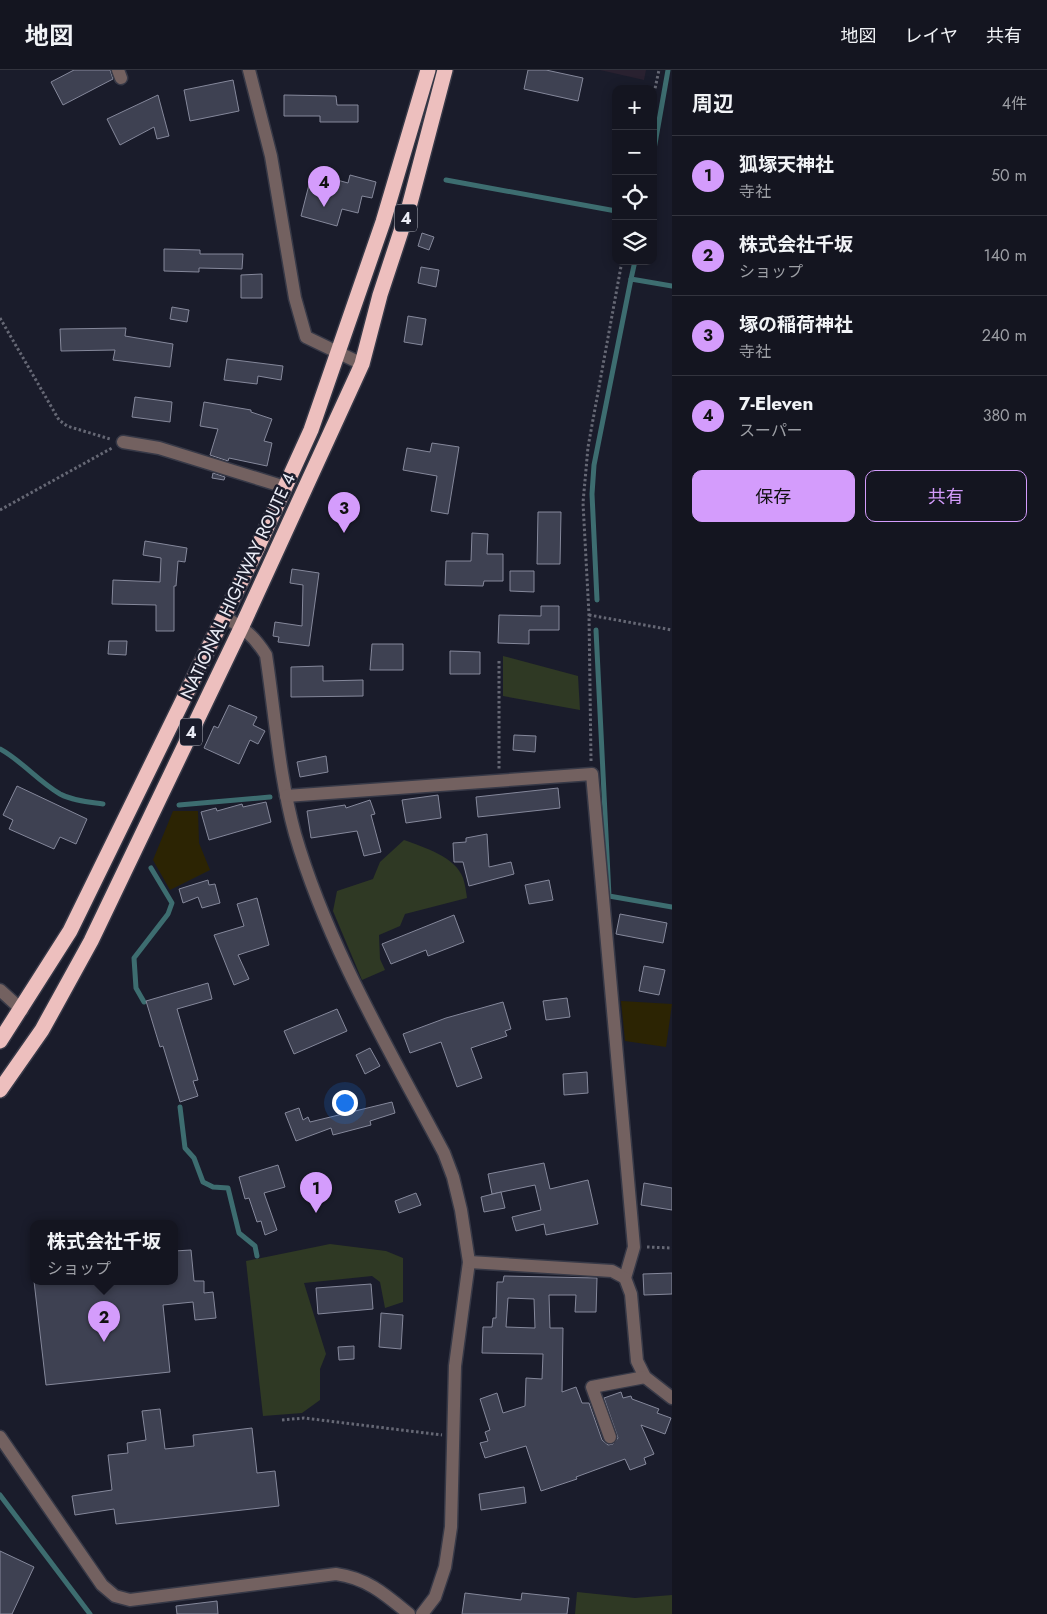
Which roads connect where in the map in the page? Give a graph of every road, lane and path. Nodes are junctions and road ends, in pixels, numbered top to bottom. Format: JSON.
{"nodes":[{"id":1,"x":249,"y":70,"type":"edge"},
{"id":2,"x":428,"y":70,"type":"edge"},
{"id":3,"x":445,"y":70,"type":"edge"},
{"id":4,"x":659,"y":70,"type":"edge"},
{"id":5,"x":656,"y":85,"type":"edge"},
{"id":6,"x":621,"y":265,"type":"edge"},
{"id":7,"x":0,"y":318,"type":"edge"},
{"id":8,"x":339,"y":353,"type":"junction"},
{"id":9,"x":362,"y":364,"type":"junction"},
{"id":10,"x":123,"y":442,"type":"junction"},
{"id":11,"x":285,"y":487,"type":"junction"},
{"id":12,"x":0,"y":510,"type":"edge"},
{"id":13,"x":589,"y":615,"type":"junction"},
{"id":14,"x":224,"y":617,"type":"junction"},
{"id":15,"x":242,"y":626,"type":"junction"},
{"id":16,"x":672,"y":630,"type":"edge"},
{"id":17,"x":498,"y":662,"type":"dead end"},
{"id":18,"x":592,"y":774,"type":"junction"},
{"id":19,"x":499,"y":782,"type":"junction"},
{"id":20,"x":286,"y":796,"type":"junction"},
{"id":21,"x":0,"y":990,"type":"edge"},
{"id":22,"x":22,"y":1010,"type":"junction"},
{"id":23,"x":0,"y":1041,"type":"edge"},
{"id":24,"x":0,"y":1090,"type":"edge"},
{"id":25,"x":634,"y":1247,"type":"junction"},
{"id":26,"x":672,"y":1248,"type":"edge"},
{"id":27,"x":469,"y":1262,"type":"junction"},
{"id":28,"x":625,"y":1278,"type":"junction"},
{"id":29,"x":645,"y":1377,"type":"junction"},
{"id":30,"x":672,"y":1398,"type":"edge"},
{"id":31,"x":282,"y":1420,"type":"dead end"},
{"id":32,"x":0,"y":1437,"type":"edge"},
{"id":33,"x":452,"y":1437,"type":"junction"},
{"id":34,"x":610,"y":1437,"type":"dead end"},
{"id":35,"x":409,"y":1614,"type":"edge"},
{"id":36,"x":422,"y":1614,"type":"edge"}],
"edges":[{"from":1,"to":8,"type":"street"},
{"from":2,"to":8,"type":"highway","name":"NATIONAL HIGHWAY ROUTE 4","number":"4"},
{"from":3,"to":9,"type":"highway","name":"NATIONAL HIGHWAY ROUTE 4","number":"4"},
{"from":4,"to":5,"type":"path"},
{"from":6,"to":13,"type":"path"},
{"from":7,"to":10,"type":"path"},
{"from":8,"to":9,"type":"street"},
{"from":8,"to":11,"type":"highway","name":"NATIONAL HIGHWAY ROUTE 4","number":"4"},
{"from":9,"to":15,"type":"highway","name":"NATIONAL HIGHWAY ROUTE 4","number":"4"},
{"from":10,"to":11,"type":"street"},
{"from":10,"to":12,"type":"path"},
{"from":11,"to":14,"type":"highway","name":"NATIONAL HIGHWAY ROUTE 4","number":"4"},
{"from":13,"to":16,"type":"path"},
{"from":13,"to":18,"type":"path"},
{"from":14,"to":15,"type":"street"},
{"from":14,"to":22,"type":"highway","name":"NATIONAL HIGHWAY ROUTE 4","number":"4"},
{"from":15,"to":20,"type":"street"},
{"from":15,"to":24,"type":"highway","name":"NATIONAL HIGHWAY ROUTE 4","number":"4"},
{"from":17,"to":19,"type":"path"},
{"from":18,"to":19,"type":"street"},
{"from":18,"to":25,"type":"street"},
{"from":19,"to":20,"type":"street"},
{"from":20,"to":27,"type":"street"},
{"from":21,"to":22,"type":"street"},
{"from":22,"to":23,"type":"highway","name":"NATIONAL HIGHWAY ROUTE 4","number":"4"},
{"from":25,"to":26,"type":"path"},
{"from":25,"to":28,"type":"street"},
{"from":27,"to":28,"type":"street"},
{"from":27,"to":33,"type":"street"},
{"from":28,"to":29,"type":"street"},
{"from":29,"to":30,"type":"street"},
{"from":29,"to":34,"type":"street"},
{"from":31,"to":33,"type":"path"},
{"from":32,"to":35,"type":"street"},
{"from":33,"to":36,"type":"street"}]}
